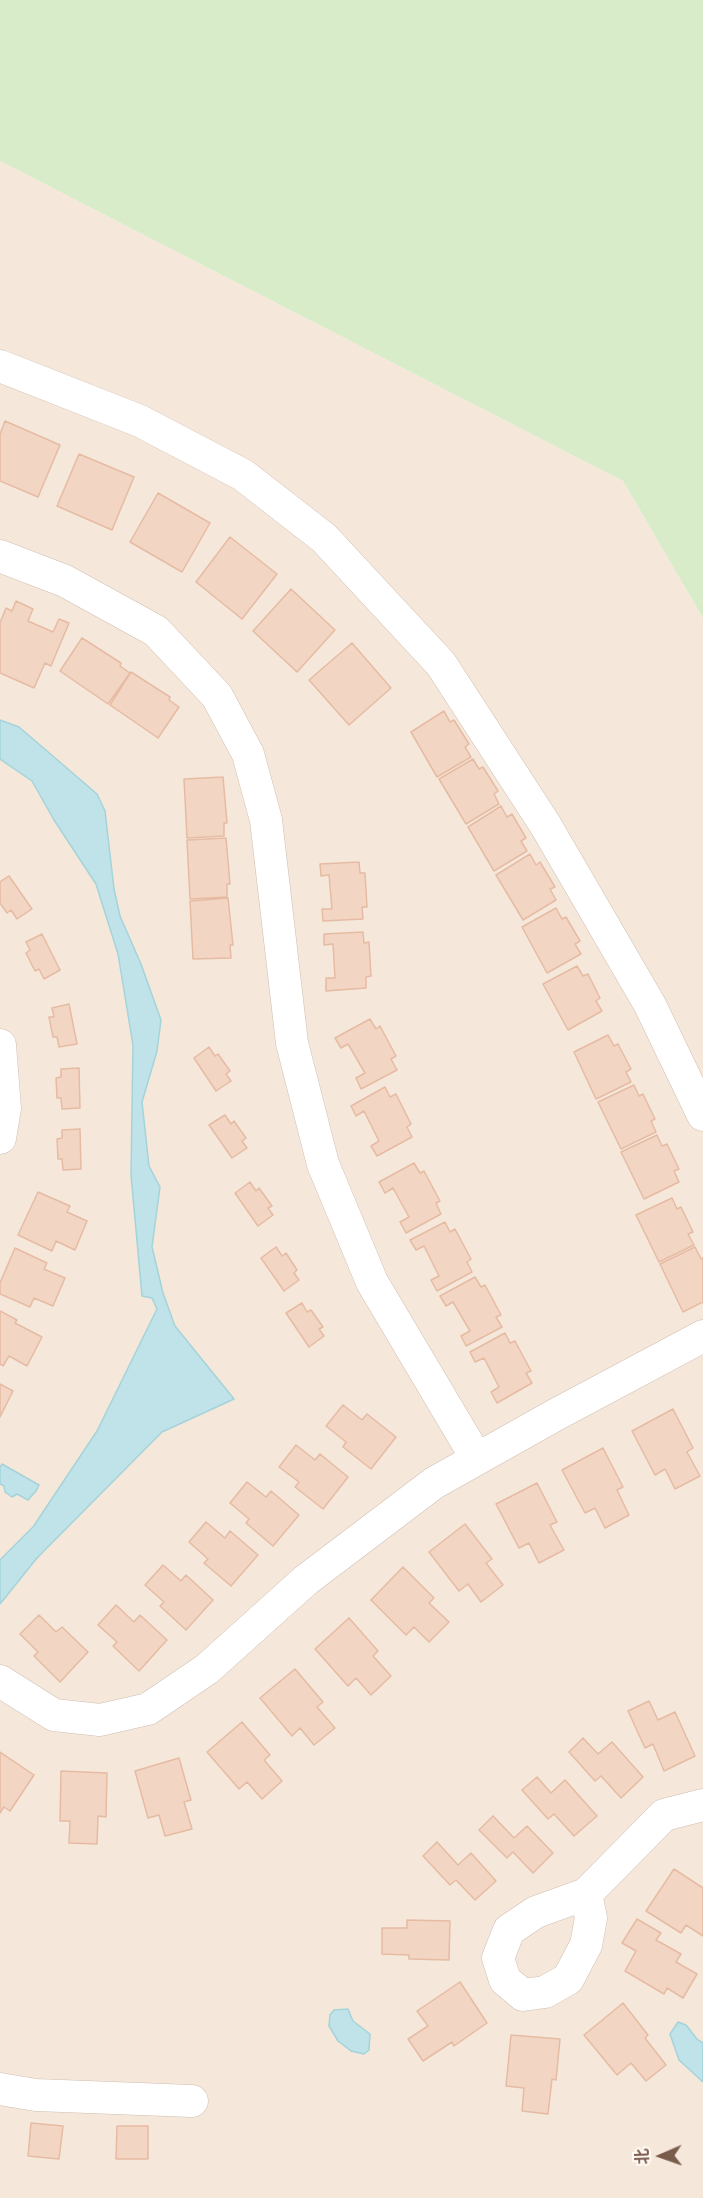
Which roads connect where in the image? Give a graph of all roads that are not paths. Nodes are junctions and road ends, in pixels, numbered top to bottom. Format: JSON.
{"nodes":[{"id":1,"x":0,"y":366,"type":"edge"},
{"id":2,"x":0,"y":556,"type":"edge"},
{"id":3,"x":0,"y":1045,"type":"edge"},
{"id":4,"x":703,"y":1115,"type":"edge"},
{"id":5,"x":0,"y":1138,"type":"edge"},
{"id":6,"x":703,"y":1336,"type":"edge"},
{"id":7,"x":477,"y":1459,"type":"junction"},
{"id":8,"x":0,"y":1681,"type":"edge"},
{"id":9,"x":703,"y":1805,"type":"edge"},
{"id":10,"x":586,"y":1894,"type":"dead end"},
{"id":11,"x":0,"y":2089,"type":"edge"},
{"id":12,"x":192,"y":2101,"type":"dead end"}],
"edges":[{"from":1,"to":4,"type":"street"},
{"from":2,"to":7,"type":"street"},
{"from":3,"to":5,"type":"street"},
{"from":6,"to":7,"type":"street"},
{"from":7,"to":8,"type":"street"},
{"from":9,"to":10,"type":"street"},
{"from":11,"to":12,"type":"street"}]}
